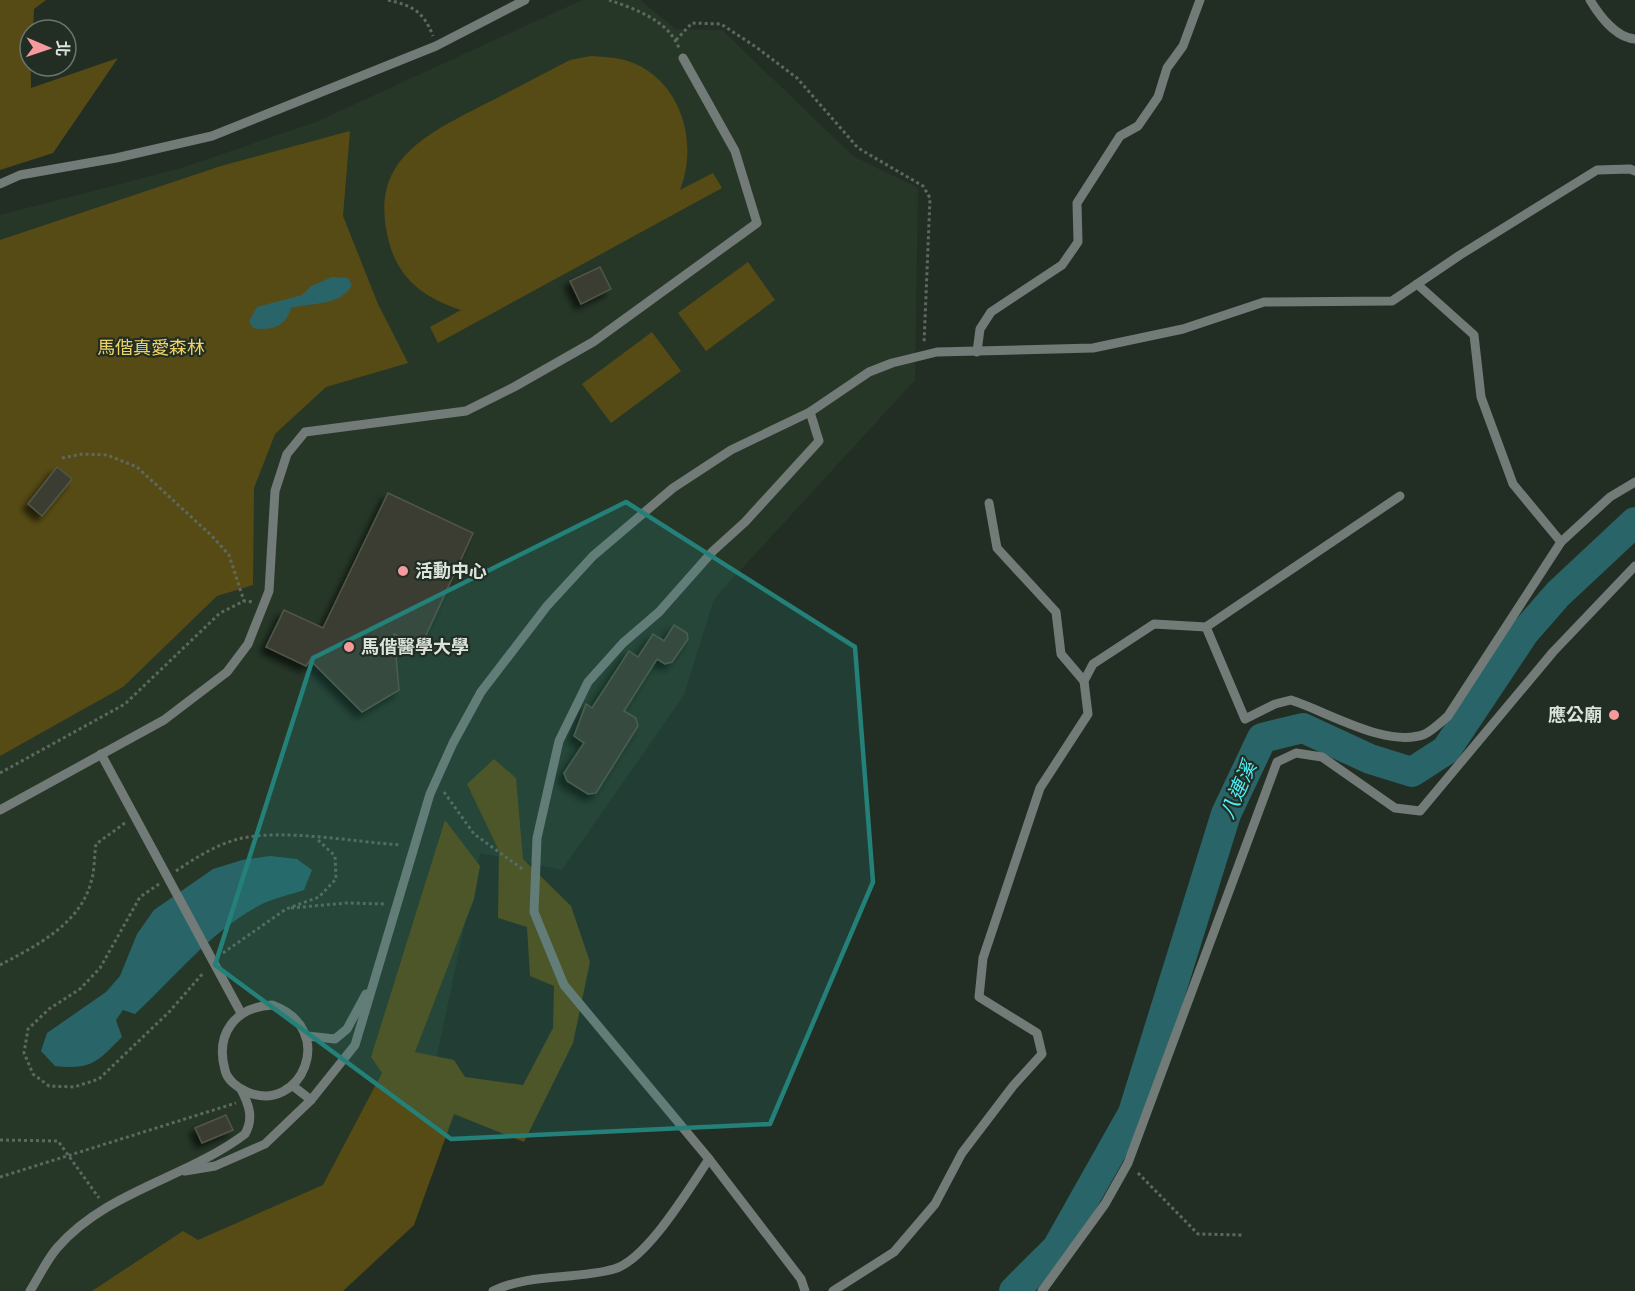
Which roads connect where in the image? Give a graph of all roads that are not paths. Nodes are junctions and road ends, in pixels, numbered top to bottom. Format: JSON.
{"nodes":[{"id":1,"x":525,"y":0,"type":"edge"},
{"id":2,"x":1200,"y":0,"type":"edge"},
{"id":3,"x":1590,"y":0,"type":"edge"},
{"id":4,"x":1635,"y":39,"type":"edge"},
{"id":5,"x":683,"y":58,"type":"road end"},
{"id":6,"x":1635,"y":171,"type":"edge"},
{"id":7,"x":0,"y":184,"type":"edge"},
{"id":8,"x":1417,"y":284,"type":"junction"},
{"id":9,"x":977,"y":352,"type":"junction"},
{"id":10,"x":810,"y":412,"type":"junction"},
{"id":11,"x":1635,"y":482,"type":"edge"},
{"id":12,"x":1400,"y":496,"type":"dead end"},
{"id":13,"x":989,"y":504,"type":"dead end"},
{"id":14,"x":1561,"y":542,"type":"junction"},
{"id":15,"x":1635,"y":566,"type":"edge"},
{"id":16,"x":1206,"y":627,"type":"junction"},
{"id":17,"x":1084,"y":681,"type":"junction"},
{"id":18,"x":101,"y":754,"type":"junction"},
{"id":19,"x":0,"y":810,"type":"edge"},
{"id":20,"x":373,"y":985,"type":"junction"},
{"id":21,"x":241,"y":1013,"type":"junction"},
{"id":22,"x":307,"y":1036,"type":"junction"},
{"id":23,"x":293,"y":1086,"type":"junction"},
{"id":24,"x":241,"y":1089,"type":"junction"},
{"id":25,"x":312,"y":1100,"type":"junction"},
{"id":26,"x":709,"y":1160,"type":"junction"},
{"id":27,"x":185,"y":1171,"type":"junction"},
{"id":28,"x":30,"y":1291,"type":"edge"},
{"id":29,"x":493,"y":1291,"type":"edge"},
{"id":30,"x":805,"y":1291,"type":"edge"},
{"id":31,"x":833,"y":1291,"type":"edge"},
{"id":32,"x":1042,"y":1291,"type":"edge"}],
"edges":[{"from":1,"to":7,"type":"lane"},
{"from":2,"to":9,"type":"lane"},
{"from":3,"to":4,"type":"lane"},
{"from":5,"to":18,"type":"lane"},
{"from":6,"to":8,"type":"lane"},
{"from":8,"to":9,"type":"lane"},
{"from":8,"to":14,"type":"lane"},
{"from":9,"to":10,"type":"lane"},
{"from":10,"to":20,"type":"lane"},
{"from":10,"to":26,"type":"lane"},
{"from":11,"to":14,"type":"lane"},
{"from":12,"to":16,"type":"lane"},
{"from":13,"to":17,"type":"lane"},
{"from":14,"to":16,"type":"lane"},
{"from":15,"to":32,"type":"lane"},
{"from":16,"to":17,"type":"lane"},
{"from":17,"to":31,"type":"lane"},
{"from":18,"to":19,"type":"lane"},
{"from":18,"to":21,"type":"lane","bridge":true},
{"from":20,"to":22,"type":"lane"},
{"from":20,"to":25,"type":"lane"},
{"from":21,"to":22,"type":"lane"},
{"from":21,"to":24,"type":"lane"},
{"from":22,"to":23,"type":"lane"},
{"from":23,"to":24,"type":"lane"},
{"from":23,"to":25,"type":"lane"},
{"from":24,"to":27,"type":"lane"},
{"from":25,"to":27,"type":"lane"},
{"from":26,"to":29,"type":"lane"},
{"from":26,"to":30,"type":"lane"},
{"from":27,"to":28,"type":"lane"}]}
